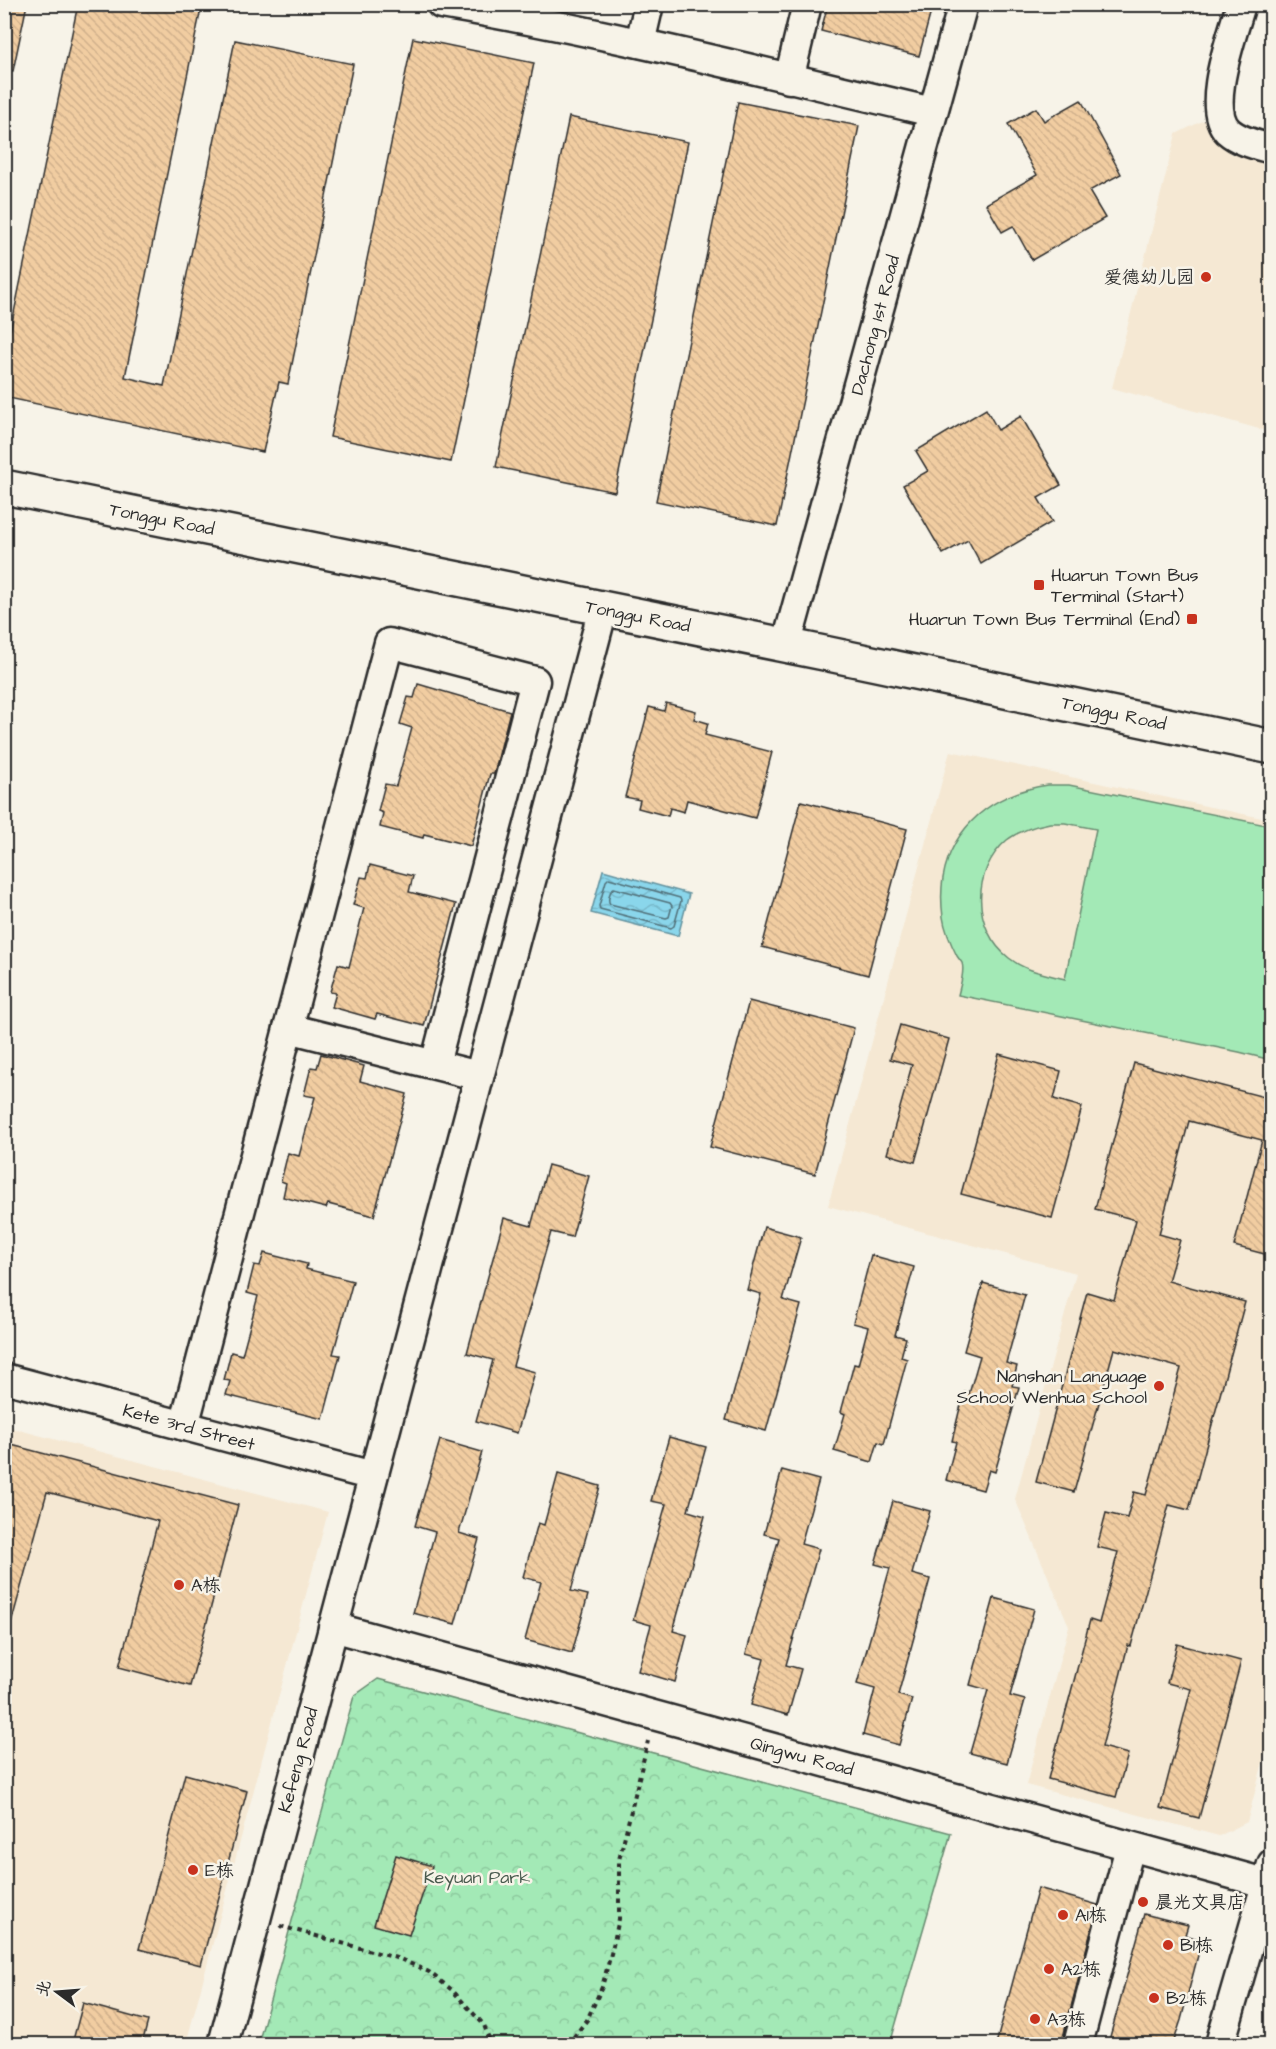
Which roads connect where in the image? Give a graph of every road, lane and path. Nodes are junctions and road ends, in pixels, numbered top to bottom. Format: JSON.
{"nodes":[{"id":1,"x":441,"y":4,"type":"edge"},
{"id":2,"x":649,"y":4,"type":"edge"},
{"id":3,"x":807,"y":4,"type":"edge"},
{"id":4,"x":963,"y":4,"type":"edge"},
{"id":5,"x":1240,"y":4,"type":"edge"},
{"id":6,"x":502,"y":10,"type":"edge"},
{"id":7,"x":640,"y":43,"type":"junction"},
{"id":8,"x":789,"y":79,"type":"junction"},
{"id":9,"x":933,"y":112,"type":"junction"},
{"id":10,"x":1272,"y":149,"type":"edge"},
{"id":11,"x":4,"y":487,"type":"edge"},
{"id":12,"x":603,"y":609,"type":"junction"},
{"id":13,"x":786,"y":646,"type":"junction"},
{"id":14,"x":1272,"y":747,"type":"edge"},
{"id":15,"x":288,"y":1028,"type":"junction"},
{"id":16,"x":435,"y":1065,"type":"junction"},
{"id":17,"x":479,"y":1076,"type":"junction"},
{"id":18,"x":4,"y":1378,"type":"edge"},
{"id":19,"x":184,"y":1425,"type":"junction"},
{"id":20,"x":372,"y":1476,"type":"junction"},
{"id":21,"x":333,"y":1627,"type":"junction"},
{"id":22,"x":648,"y":1741,"type":"dead end"},
{"id":23,"x":1130,"y":1847,"type":"junction"},
{"id":24,"x":1270,"y":1878,"type":"edge"},
{"id":25,"x":279,"y":1926,"type":"dead end"},
{"id":26,"x":223,"y":2044,"type":"edge"},
{"id":27,"x":491,"y":2044,"type":"edge"},
{"id":28,"x":568,"y":2044,"type":"edge"},
{"id":29,"x":1078,"y":2044,"type":"edge"},
{"id":30,"x":1220,"y":2044,"type":"edge"}],
"edges":[{"from":1,"to":6,"type":"street"},
{"from":2,"to":7,"type":"street"},
{"from":3,"to":8,"type":"street"},
{"from":4,"to":9,"type":"street","name":"Dachong 1st Road"},
{"from":5,"to":10,"type":"street"},
{"from":6,"to":7,"type":"street"},
{"from":7,"to":8,"type":"street"},
{"from":8,"to":9,"type":"street"},
{"from":9,"to":13,"type":"street","name":"Dachong 1st Road"},
{"from":11,"to":12,"type":"main road","name":"Tonggu Road"},
{"from":12,"to":13,"type":"main road","name":"Tonggu Road"},
{"from":12,"to":17,"type":"street","name":"Kefeng Road"},
{"from":13,"to":14,"type":"main road","name":"Tonggu Road"},
{"from":15,"to":16,"type":"street"},
{"from":15,"to":16,"type":"street"},
{"from":15,"to":19,"type":"street"},
{"from":16,"to":17,"type":"street"},
{"from":17,"to":20,"type":"street","name":"Kefeng Road"},
{"from":18,"to":19,"type":"street","name":"Kete 3rd Street"},
{"from":19,"to":20,"type":"street","name":"Kete 3rd Street"},
{"from":20,"to":21,"type":"street","name":"Kefeng Road"},
{"from":21,"to":23,"type":"street","name":"Qingwu Road"},
{"from":21,"to":26,"type":"street","name":"Kefeng Road"},
{"from":22,"to":28,"type":"path"},
{"from":23,"to":24,"type":"street","name":"Qingwu Road"},
{"from":23,"to":29,"type":"street"},
{"from":24,"to":30,"type":"street"},
{"from":25,"to":27,"type":"path"}]}
